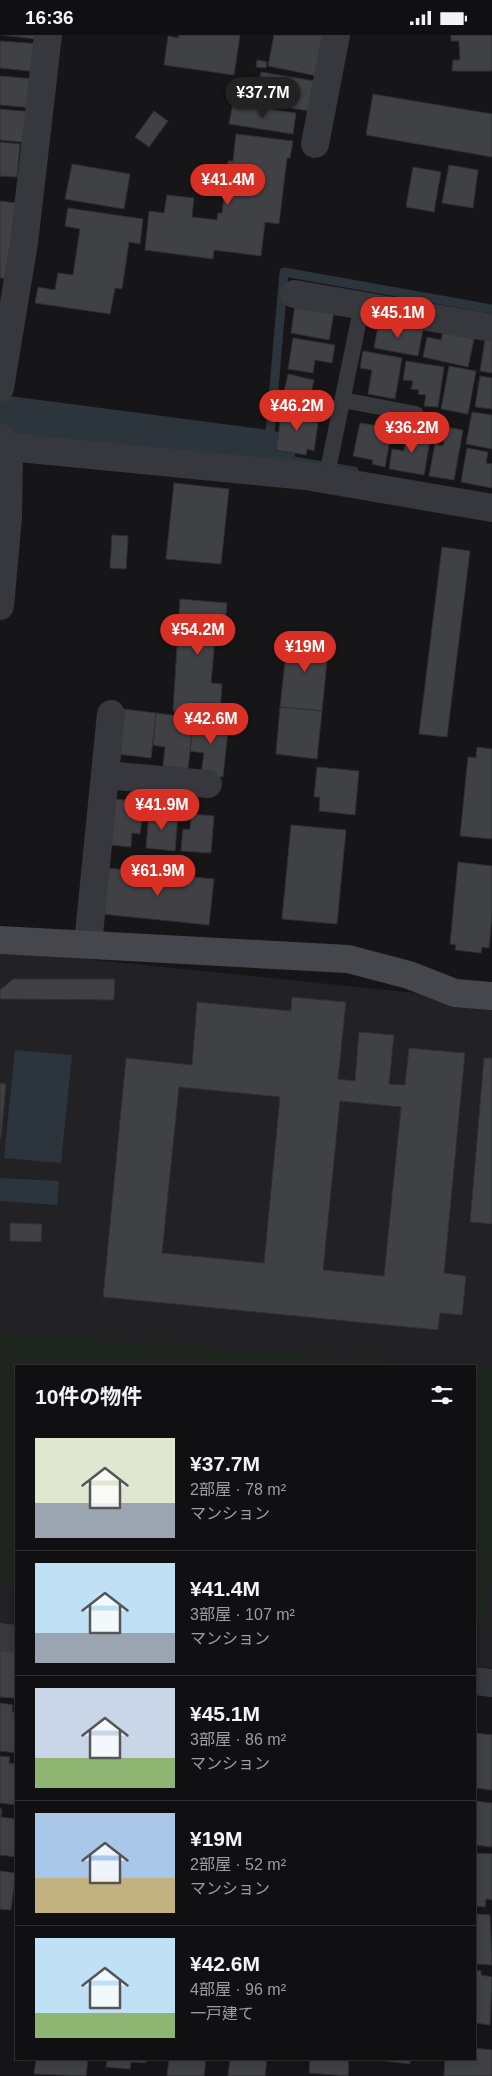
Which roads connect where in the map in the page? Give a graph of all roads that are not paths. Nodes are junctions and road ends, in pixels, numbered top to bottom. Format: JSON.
{"nodes":[{"id":1,"x":48,"y":35,"type":"edge"},
{"id":2,"x":336,"y":35,"type":"edge"},
{"id":3,"x":315,"y":144,"type":"dead end"},
{"id":4,"x":294,"y":294,"type":"dead end"},
{"id":5,"x":362,"y":305,"type":"junction"},
{"id":6,"x":492,"y":328,"type":"edge"},
{"id":7,"x":2,"y":352,"type":"edge"},
{"id":8,"x":0,"y":388,"type":"edge"},
{"id":9,"x":343,"y":400,"type":"junction"},
{"id":10,"x":416,"y":414,"type":"dead end"},
{"id":11,"x":5,"y":442,"type":"edge"},
{"id":12,"x":329,"y":469,"type":"junction"},
{"id":13,"x":492,"y":509,"type":"edge"},
{"id":14,"x":4,"y":517,"type":"edge"},
{"id":15,"x":0,"y":606,"type":"edge"},
{"id":16,"x":111,"y":714,"type":"dead end"},
{"id":17,"x":105,"y":775,"type":"junction"},
{"id":18,"x":208,"y":785,"type":"dead end"},
{"id":19,"x":0,"y":940,"type":"edge"},
{"id":20,"x":88,"y":944,"type":"junction"},
{"id":21,"x":492,"y":995,"type":"edge"},
{"id":22,"x":0,"y":1637,"type":"edge"},
{"id":23,"x":15,"y":1639,"type":"edge"},
{"id":24,"x":476,"y":1681,"type":"edge"},
{"id":25,"x":492,"y":1683,"type":"edge"}],
"edges":[{"from":1,"to":7,"type":"street"},
{"from":2,"to":3,"type":"street"},
{"from":4,"to":5,"type":"street"},
{"from":5,"to":6,"type":"street"},
{"from":5,"to":9,"type":"lane"},
{"from":7,"to":8,"type":"street"},
{"from":9,"to":10,"type":"lane"},
{"from":9,"to":12,"type":"lane"},
{"from":11,"to":12,"type":"street"},
{"from":11,"to":14,"type":"street"},
{"from":12,"to":13,"type":"street"},
{"from":14,"to":15,"type":"street"},
{"from":16,"to":17,"type":"street"},
{"from":17,"to":18,"type":"street"},
{"from":17,"to":20,"type":"street"},
{"from":19,"to":20,"type":"street"},
{"from":20,"to":21,"type":"street"},
{"from":22,"to":23,"type":"street"},
{"from":24,"to":25,"type":"street"}]}
